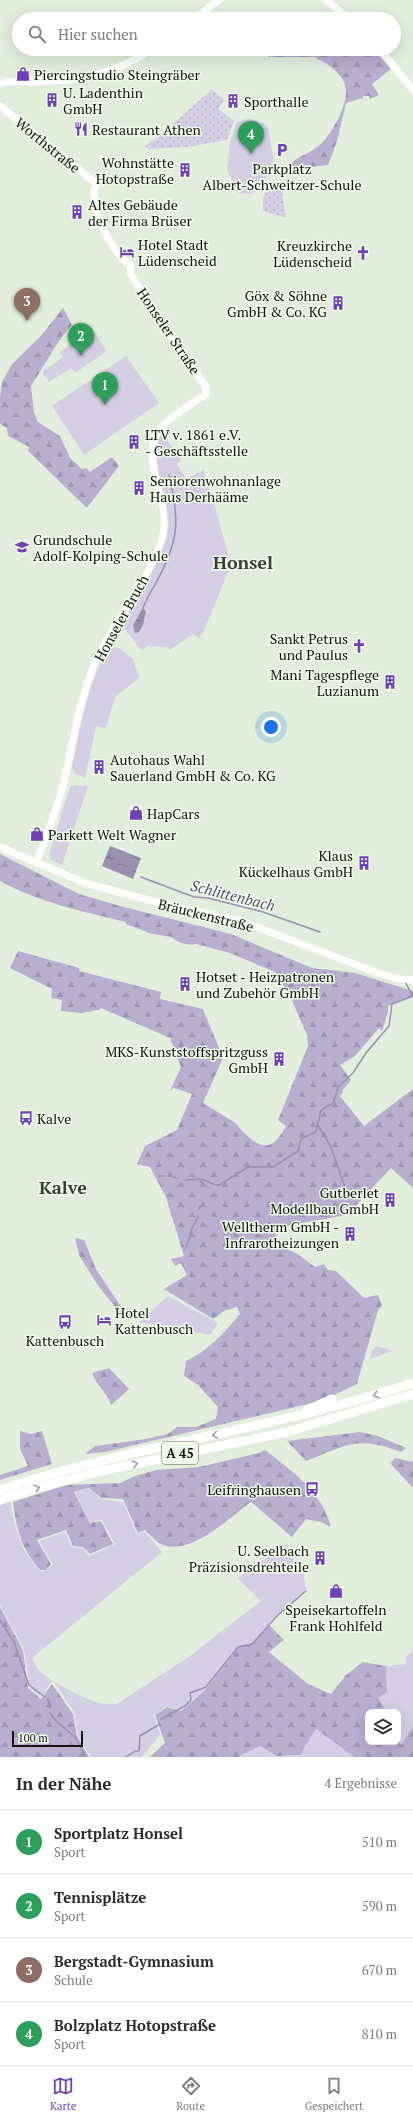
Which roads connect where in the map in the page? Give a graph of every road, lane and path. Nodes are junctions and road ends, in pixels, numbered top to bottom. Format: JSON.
{"nodes":[{"id":1,"x":219,"y":0,"type":"edge"},
{"id":2,"x":326,"y":0,"type":"edge"},
{"id":3,"x":203,"y":12,"type":"edge"},
{"id":4,"x":341,"y":12,"type":"edge"},
{"id":5,"x":140,"y":56,"type":"edge"},
{"id":6,"x":386,"y":56,"type":"edge"},
{"id":7,"x":0,"y":84,"type":"edge"},
{"id":8,"x":413,"y":90,"type":"edge"},
{"id":9,"x":0,"y":106,"type":"edge"},
{"id":10,"x":97,"y":184,"type":"joint"},
{"id":11,"x":206,"y":394,"type":"joint"},
{"id":12,"x":0,"y":847,"type":"edge"},
{"id":13,"x":36,"y":863,"type":"junction"},
{"id":14,"x":413,"y":980,"type":"edge"},
{"id":15,"x":413,"y":1383,"type":"edge"},
{"id":16,"x":413,"y":1394,"type":"edge"},
{"id":17,"x":332,"y":1399,"type":"dead end"},
{"id":18,"x":284,"y":1420,"type":"junction"},
{"id":19,"x":338,"y":1423,"type":"dead end"},
{"id":20,"x":287,"y":1432,"type":"junction"},
{"id":21,"x":0,"y":1490,"type":"edge"},
{"id":22,"x":0,"y":1500,"type":"edge"}],
"edges":[{"from":1,"to":3,"type":"street"},
{"from":2,"to":4,"type":"street"},
{"from":5,"to":7,"type":"street"},
{"from":6,"to":8,"type":"street"},
{"from":9,"to":10,"type":"street","name":"Worthstraße"},
{"from":10,"to":11,"type":"street","name":"Honseler Straße"},
{"from":11,"to":13,"type":"street","name":"Honseler Bruch"},
{"from":12,"to":13,"type":"street","name":"Bräuckenstraße"},
{"from":13,"to":14,"type":"street","name":"Bräuckenstraße"},
{"from":15,"to":18,"type":"highway","number":"A 45","one_way":true},
{"from":16,"to":20,"type":"highway","number":"A 45"},
{"from":17,"to":18,"type":"highway"},
{"from":18,"to":21,"type":"highway","number":"A 45","one_way":true},
{"from":19,"to":20,"type":"highway"},
{"from":22,"to":20,"type":"highway","number":"A 45","one_way":true}]}
